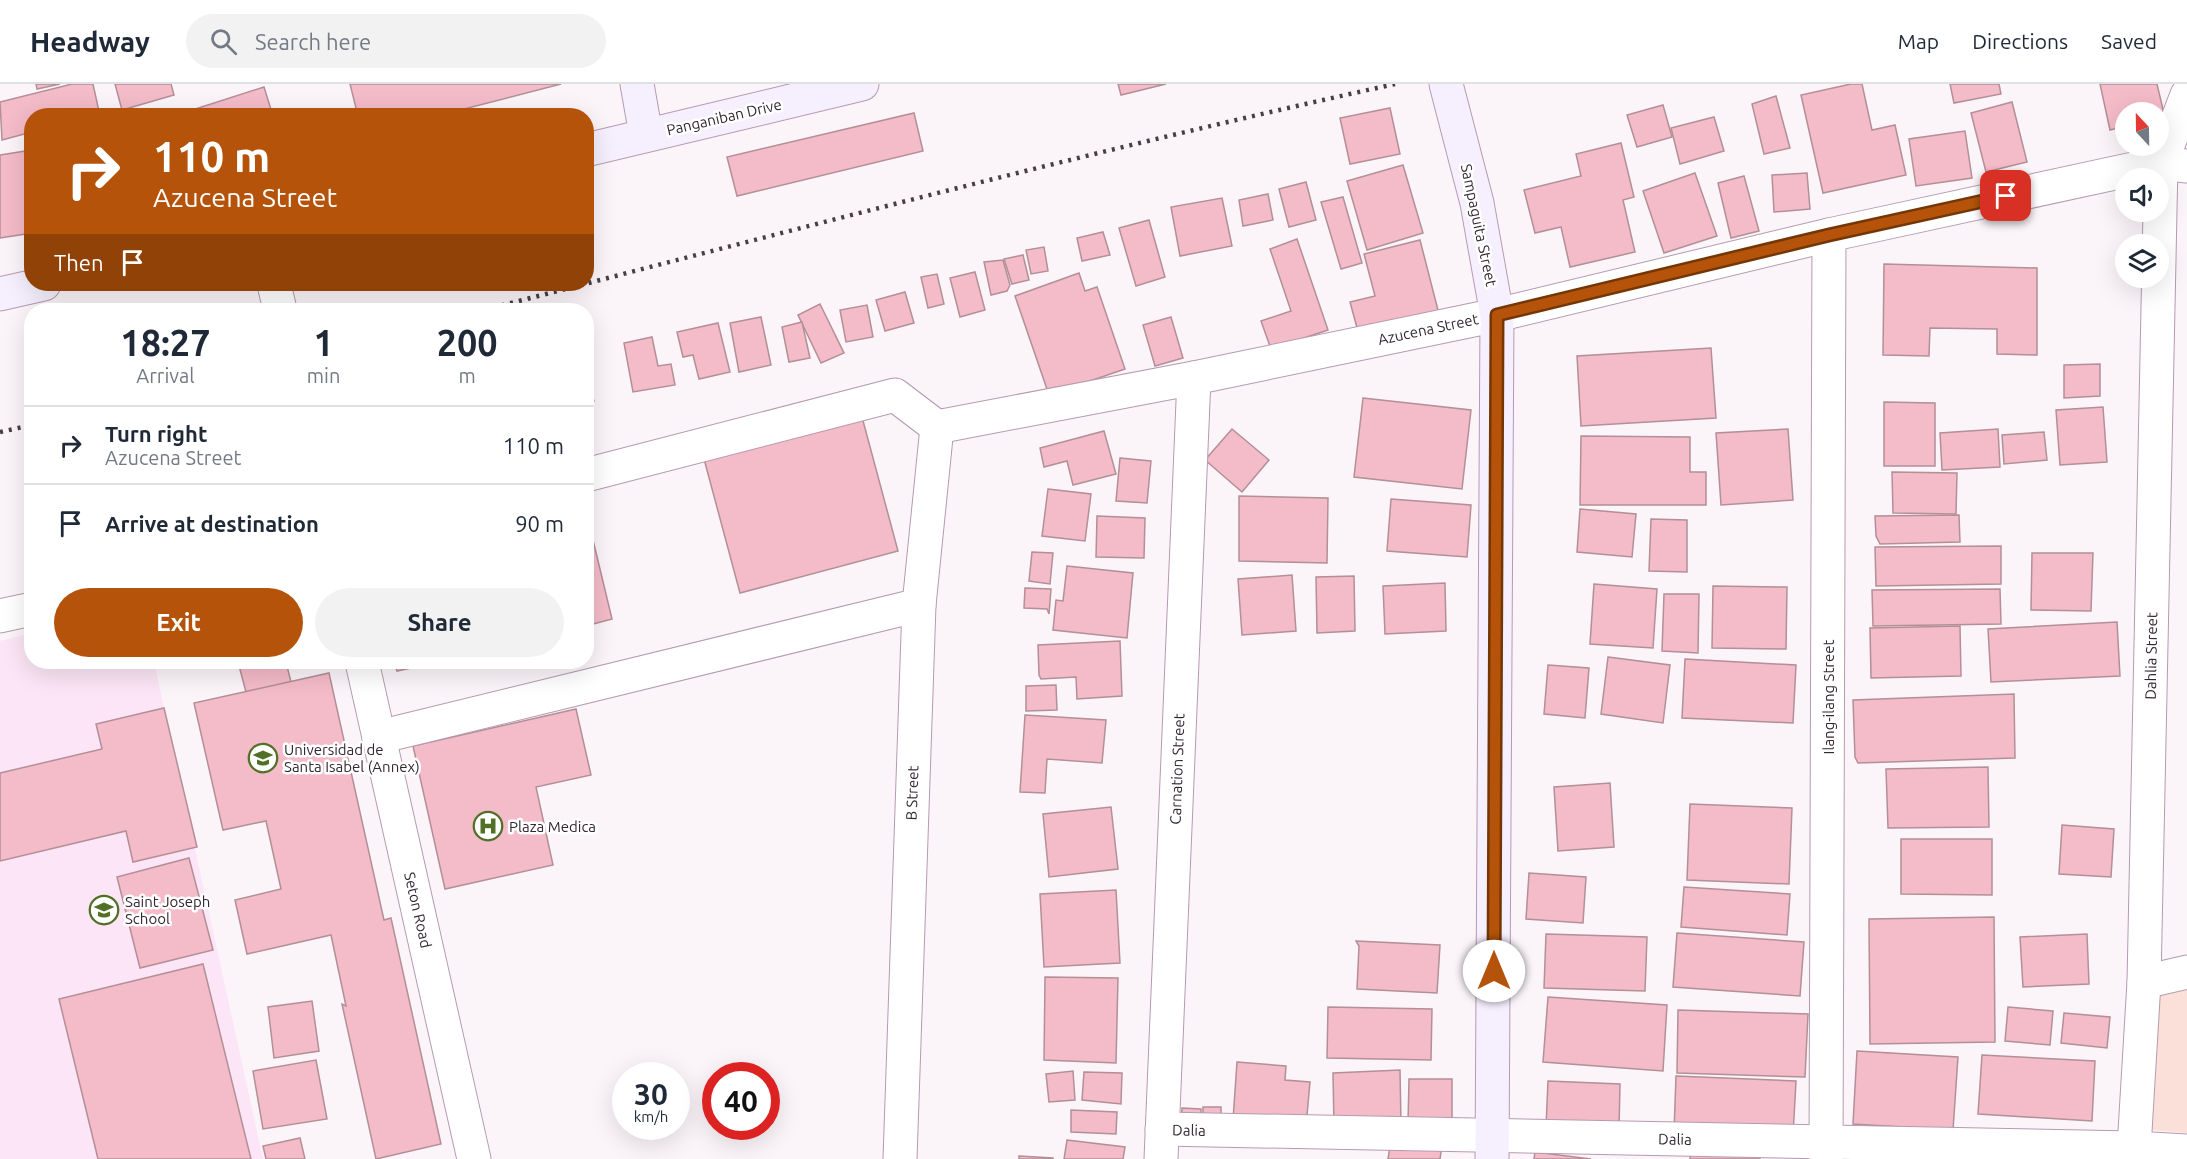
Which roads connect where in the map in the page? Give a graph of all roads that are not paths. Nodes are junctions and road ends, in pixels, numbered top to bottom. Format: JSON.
{"nodes":[{"id":1,"x":637,"y":84,"type":"edge"},
{"id":2,"x":861,"y":84,"type":"edge"},
{"id":3,"x":1446,"y":84,"type":"edge"},
{"id":4,"x":2187,"y":95,"type":"edge"},
{"id":5,"x":646,"y":135,"type":"junction"},
{"id":6,"x":594,"y":148,"type":"edge"},
{"id":7,"x":2174,"y":164,"type":"edge"},
{"id":8,"x":1829,"y":235,"type":"junction"},
{"id":9,"x":24,"y":289,"type":"edge"},
{"id":10,"x":0,"y":294,"type":"edge"},
{"id":11,"x":1497,"y":315,"type":"junction"},
{"id":12,"x":1194,"y":378,"type":"junction"},
{"id":13,"x":937,"y":427,"type":"junction"},
{"id":14,"x":594,"y":473,"type":"edge"},
{"id":15,"x":919,"y":605,"type":"junction"},
{"id":16,"x":24,"y":611,"type":"edge"},
{"id":17,"x":0,"y":616,"type":"edge"},
{"id":18,"x":364,"y":669,"type":"edge"},
{"id":19,"x":379,"y":737,"type":"junction"},
{"id":20,"x":2187,"y":972,"type":"edge"},
{"id":21,"x":2144,"y":981,"type":"junction"},
{"id":22,"x":1162,"y":1144,"type":"edge"},
{"id":23,"x":1493,"y":1147,"type":"edge"},
{"id":24,"x":2134,"y":1148,"type":"junction"},
{"id":25,"x":1826,"y":1151,"type":"edge"},
{"id":26,"x":2187,"y":1151,"type":"edge"},
{"id":27,"x":474,"y":1159,"type":"edge"},
{"id":28,"x":900,"y":1159,"type":"edge"}],
"edges":[{"from":1,"to":5,"type":"street"},
{"from":2,"to":5,"type":"street","name":"Panganiban Drive"},
{"from":3,"to":11,"type":"street","name":"Sampaguita Street"},
{"from":4,"to":7,"type":"street"},
{"from":5,"to":6,"type":"street","name":"Panganiban Drive"},
{"from":7,"to":8,"type":"street","name":"Azucena Street"},
{"from":7,"to":21,"type":"street","name":"Dahlia Street"},
{"from":8,"to":11,"type":"street","name":"Azucena Street"},
{"from":8,"to":25,"type":"street","name":"Ilang-ilang Street"},
{"from":9,"to":10,"type":"street"},
{"from":11,"to":12,"type":"street","name":"Azucena Street"},
{"from":11,"to":23,"type":"street","name":"Sampaguita Street"},
{"from":12,"to":13,"type":"street","name":"Azucena Street"},
{"from":12,"to":22,"type":"street","name":"Carnation Street"},
{"from":13,"to":14,"type":"street"},
{"from":13,"to":15,"type":"street","name":"B Street"},
{"from":15,"to":19,"type":"street"},
{"from":15,"to":28,"type":"street","name":"B Street"},
{"from":16,"to":17,"type":"street"},
{"from":18,"to":19,"type":"street","name":"Seton Road"},
{"from":19,"to":27,"type":"street","name":"Seton Road"},
{"from":20,"to":21,"type":"street"},
{"from":21,"to":24,"type":"street","name":"Dahlia Street"},
{"from":22,"to":23,"type":"street","name":"Dalia"},
{"from":23,"to":25,"type":"street","name":"Dalia"},
{"from":24,"to":25,"type":"street","name":"Dalia"},
{"from":24,"to":26,"type":"street","name":"Dalia"}]}
